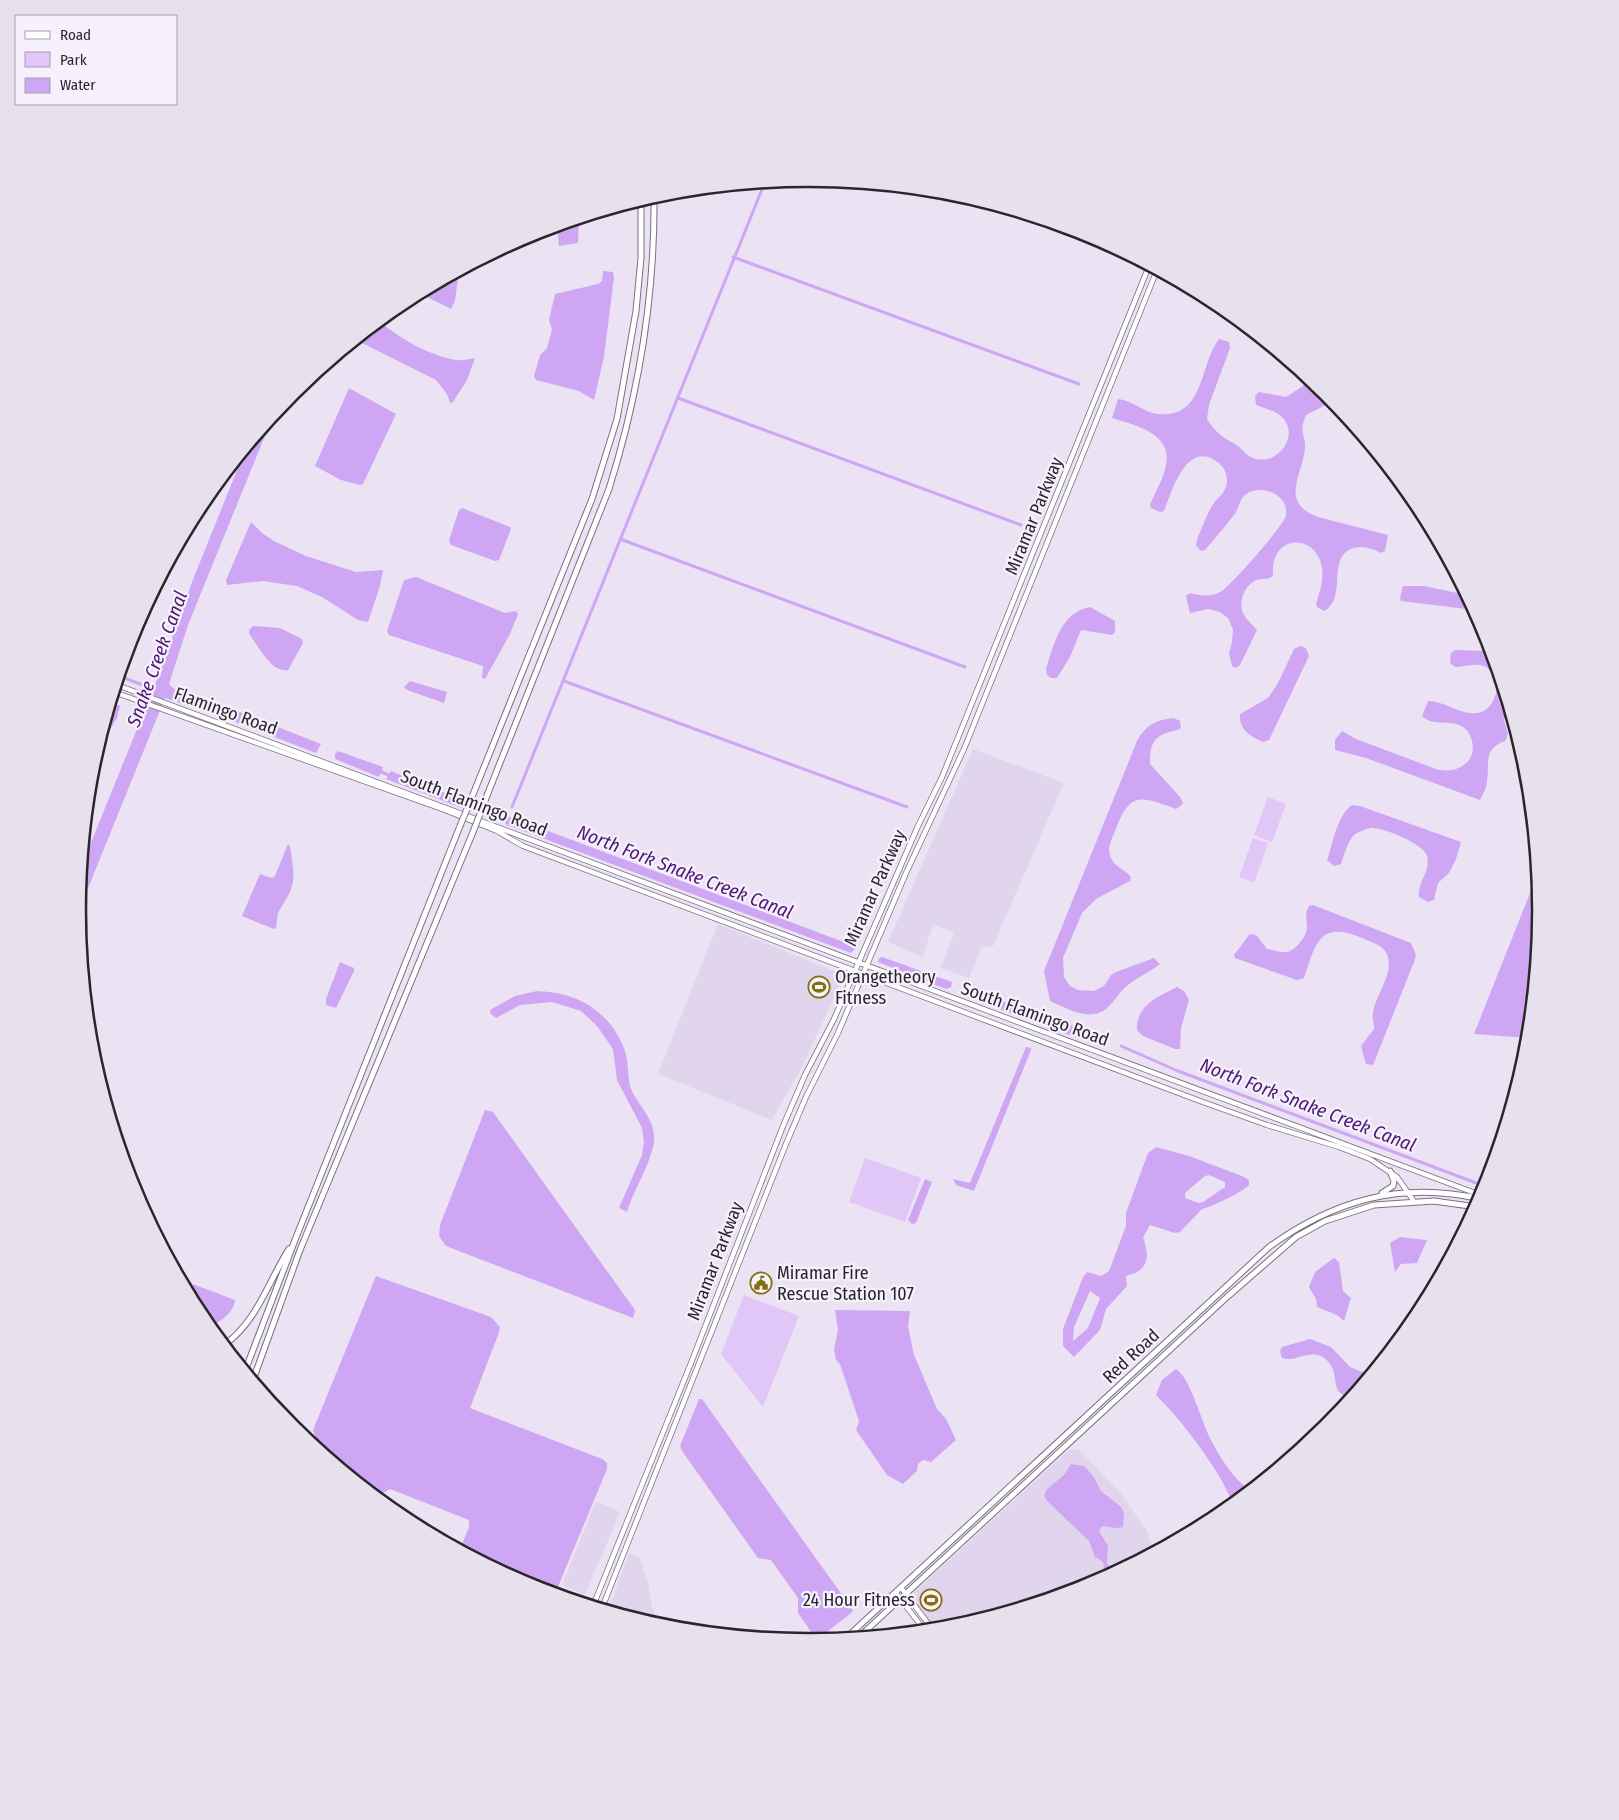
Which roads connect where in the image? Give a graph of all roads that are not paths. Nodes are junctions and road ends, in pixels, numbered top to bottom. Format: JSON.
{"nodes":[{"id":1,"x":654,"y":204,"type":"edge"},
{"id":2,"x":641,"y":207,"type":"edge"},
{"id":3,"x":1147,"y":271,"type":"edge"},
{"id":4,"x":1155,"y":275,"type":"edge"},
{"id":5,"x":122,"y":687,"type":"edge"},
{"id":6,"x":120,"y":694,"type":"edge"},
{"id":7,"x":955,"y":746,"type":"junction"},
{"id":8,"x":964,"y":749,"type":"junction"},
{"id":9,"x":324,"y":765,"type":"junction"},
{"id":10,"x":858,"y":963,"type":"junction"},
{"id":11,"x":867,"y":966,"type":"junction"},
{"id":12,"x":854,"y":971,"type":"junction"},
{"id":13,"x":864,"y":974,"type":"junction"},
{"id":14,"x":1390,"y":1171,"type":"junction"},
{"id":15,"x":1406,"y":1192,"type":"junction"},
{"id":16,"x":1475,"y":1194,"type":"edge"},
{"id":17,"x":1377,"y":1196,"type":"junction"},
{"id":18,"x":1474,"y":1196,"type":"edge"},
{"id":19,"x":1413,"y":1200,"type":"junction"},
{"id":20,"x":1469,"y":1206,"type":"edge"},
{"id":21,"x":295,"y":1240,"type":"junction"},
{"id":22,"x":229,"y":1341,"type":"edge"},
{"id":23,"x":248,"y":1364,"type":"edge"},
{"id":24,"x":255,"y":1374,"type":"edge"},
{"id":25,"x":902,"y":1589,"type":"junction"},
{"id":26,"x":896,"y":1593,"type":"junction"},
{"id":27,"x":907,"y":1594,"type":"junction"},
{"id":28,"x":901,"y":1599,"type":"junction"},
{"id":29,"x":595,"y":1601,"type":"edge"},
{"id":30,"x":604,"y":1603,"type":"edge"},
{"id":31,"x":928,"y":1623,"type":"edge"},
{"id":32,"x":920,"y":1624,"type":"edge"},
{"id":33,"x":866,"y":1631,"type":"edge"},
{"id":34,"x":853,"y":1632,"type":"edge"}],
"edges":[{"from":1,"to":24,"type":"highway","bridge":true},
{"from":2,"to":21,"type":"highway","bridge":true},
{"from":3,"to":7,"type":"main road","name":"Miramar Parkway"},
{"from":4,"to":8,"type":"main road","name":"Miramar Parkway"},
{"from":5,"to":9,"type":"main road","name":"Flamingo Road"},
{"from":6,"to":9,"type":"main road","name":"Flamingo Road"},
{"from":7,"to":8,"type":"main road"},
{"from":7,"to":10,"type":"main road","name":"Miramar Parkway"},
{"from":8,"to":11,"type":"main road","name":"Miramar Parkway"},
{"from":9,"to":10,"type":"main road","name":"South Flamingo Road"},
{"from":9,"to":12,"type":"main road","name":"South Flamingo Road"},
{"from":10,"to":11,"type":"main road","name":"South Flamingo Road"},
{"from":10,"to":12,"type":"main road","name":"Miramar Parkway"},
{"from":11,"to":13,"type":"main road","name":"Miramar Parkway"},
{"from":11,"to":16,"type":"main road","name":"South Flamingo Road"},
{"from":12,"to":13,"type":"main road","name":"South Flamingo Road"},
{"from":12,"to":29,"type":"main road","name":"Miramar Parkway"},
{"from":13,"to":14,"type":"main road","name":"South Flamingo Road"},
{"from":13,"to":30,"type":"main road","name":"Miramar Parkway"},
{"from":14,"to":15,"type":"main road","name":"South Flamingo Road"},
{"from":14,"to":17,"type":"highway"},
{"from":15,"to":17,"type":"highway","name":"Red Road"},
{"from":15,"to":18,"type":"highway","name":"Red Road"},
{"from":15,"to":19,"type":"main road","name":"South Flamingo Road"},
{"from":17,"to":25,"type":"highway","name":"Red Road"},
{"from":19,"to":20,"type":"highway","name":"Red Road"},
{"from":19,"to":27,"type":"highway","name":"Red Road"},
{"from":21,"to":22,"type":"highway"},
{"from":21,"to":23,"type":"highway"},
{"from":25,"to":26,"type":"highway","name":"Red Road"},
{"from":25,"to":27,"type":"main road"},
{"from":26,"to":28,"type":"main road"},
{"from":26,"to":34,"type":"highway","name":"Red Road"},
{"from":27,"to":28,"type":"highway","name":"Red Road"},
{"from":27,"to":31,"type":"main road"},
{"from":28,"to":32,"type":"main road"},
{"from":28,"to":33,"type":"highway","name":"Red Road"}]}
